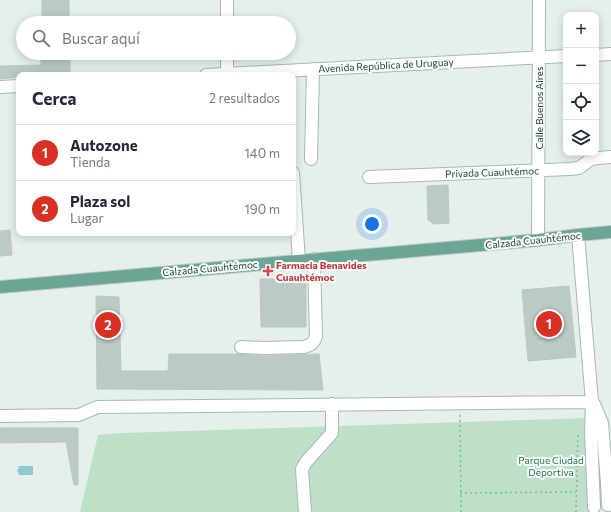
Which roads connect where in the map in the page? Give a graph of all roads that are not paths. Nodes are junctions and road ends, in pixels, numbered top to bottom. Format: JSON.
{"nodes":[{"id":1,"x":227,"y":0,"type":"edge"},
{"id":2,"x":539,"y":0,"type":"edge"},
{"id":3,"x":227,"y":16,"type":"edge"},
{"id":4,"x":599,"y":54,"type":"edge"},
{"id":5,"x":611,"y":54,"type":"edge"},
{"id":6,"x":563,"y":56,"type":"edge"},
{"id":7,"x":539,"y":57,"type":"junction"},
{"id":8,"x":227,"y":60,"type":"edge"},
{"id":9,"x":313,"y":69,"type":"junction"},
{"id":10,"x":227,"y":72,"type":"edge"},
{"id":11,"x":261,"y":72,"type":"edge"},
{"id":12,"x":16,"y":86,"type":"edge"},
{"id":13,"x":0,"y":87,"type":"edge"},
{"id":14,"x":611,"y":157,"type":"edge"},
{"id":15,"x":311,"y":159,"type":"dead end"},
{"id":16,"x":539,"y":170,"type":"junction"},
{"id":17,"x":369,"y":177,"type":"dead end"},
{"id":18,"x":296,"y":217,"type":"edge"},
{"id":19,"x":611,"y":232,"type":"edge"},
{"id":20,"x":578,"y":235,"type":"junction"},
{"id":21,"x":538,"y":240,"type":"junction"},
{"id":22,"x":314,"y":259,"type":"junction"},
{"id":23,"x":299,"y":261,"type":"junction"},
{"id":24,"x":0,"y":287,"type":"edge"},
{"id":25,"x":241,"y":347,"type":"dead end"},
{"id":26,"x":592,"y":402,"type":"junction"},
{"id":27,"x":332,"y":404,"type":"junction"},
{"id":28,"x":0,"y":416,"type":"edge"},
{"id":29,"x":593,"y":482,"type":"junction"},
{"id":30,"x":607,"y":482,"type":"junction"},
{"id":31,"x":609,"y":506,"type":"edge"},
{"id":32,"x":592,"y":509,"type":"edge"},
{"id":33,"x":305,"y":512,"type":"edge"}],
"edges":[{"from":1,"to":3,"type":"street"},
{"from":2,"to":7,"type":"street","name":"Calle Buenos Aires"},
{"from":4,"to":5,"type":"street"},
{"from":6,"to":7,"type":"street","name":"Avenida República de Uruguay"},
{"from":7,"to":9,"type":"street","name":"Avenida República de Uruguay"},
{"from":7,"to":16,"type":"street","name":"Calle Buenos Aires"},
{"from":8,"to":10,"type":"street"},
{"from":9,"to":11,"type":"street","name":"Avenida República de Uruguay"},
{"from":9,"to":15,"type":"street"},
{"from":12,"to":13,"type":"street"},
{"from":14,"to":16,"type":"street","name":"Privada Cuauhtémoc"},
{"from":16,"to":17,"type":"street","name":"Privada Cuauhtémoc"},
{"from":16,"to":21,"type":"street","name":"Calle Buenos Aires"},
{"from":18,"to":23,"type":"street"},
{"from":19,"to":20,"type":"main road","name":"Calzada Cuauhtémoc"},
{"from":20,"to":21,"type":"main road","name":"Calzada Cuauhtémoc"},
{"from":20,"to":26,"type":"street"},
{"from":21,"to":22,"type":"main road","name":"Calzada Cuauhtémoc"},
{"from":22,"to":23,"type":"main road","name":"Calzada Cuauhtémoc"},
{"from":22,"to":25,"type":"street"},
{"from":23,"to":24,"type":"main road","name":"Calzada Cuauhtémoc"},
{"from":26,"to":27,"type":"street"},
{"from":26,"to":29,"type":"street"},
{"from":26,"to":30,"type":"street"},
{"from":27,"to":28,"type":"street"},
{"from":27,"to":33,"type":"street"},
{"from":29,"to":30,"type":"street"},
{"from":29,"to":32,"type":"street"},
{"from":30,"to":31,"type":"street"},
{"from":31,"to":32,"type":"street"}]}
